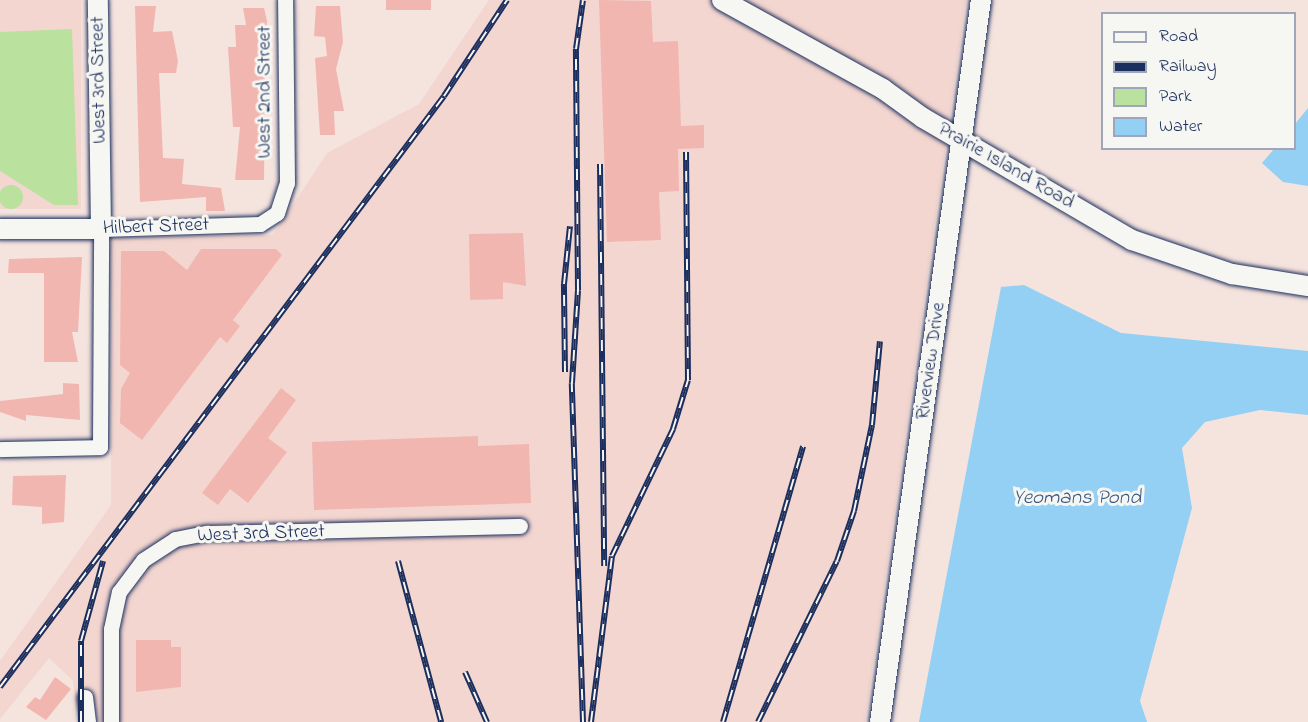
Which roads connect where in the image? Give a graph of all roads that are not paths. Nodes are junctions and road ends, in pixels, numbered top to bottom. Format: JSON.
{"nodes":[{"id":1,"x":98,"y":0,"type":"edge"},
{"id":2,"x":285,"y":0,"type":"edge"},
{"id":3,"x":722,"y":0,"type":"edge"},
{"id":4,"x":981,"y":0,"type":"edge"},
{"id":5,"x":963,"y":142,"type":"junction"},
{"id":6,"x":287,"y":183,"type":"joint"},
{"id":7,"x":0,"y":229,"type":"edge"},
{"id":8,"x":101,"y":229,"type":"junction"},
{"id":9,"x":1308,"y":286,"type":"edge"},
{"id":10,"x":0,"y":449,"type":"edge"},
{"id":11,"x":520,"y":526,"type":"dead end"},
{"id":12,"x":85,"y":697,"type":"dead end"},
{"id":13,"x":88,"y":722,"type":"edge"},
{"id":14,"x":111,"y":722,"type":"edge"},
{"id":15,"x":880,"y":722,"type":"edge"}],
"edges":[{"from":1,"to":8,"type":"street","name":"West 3rd Street"},
{"from":2,"to":6,"type":"street","name":"West 2nd Street"},
{"from":3,"to":5,"type":"street","name":"Prairie Island Road"},
{"from":4,"to":5,"type":"street","name":"Riverview Drive"},
{"from":5,"to":9,"type":"street","name":"Prairie Island Road"},
{"from":5,"to":15,"type":"street","name":"Riverview Drive"},
{"from":6,"to":8,"type":"street","name":"Hilbert Street"},
{"from":7,"to":8,"type":"street","name":"Hilbert Street"},
{"from":8,"to":10,"type":"street","name":"West 3rd Street"},
{"from":11,"to":14,"type":"street","name":"West 3rd Street"},
{"from":12,"to":13,"type":"street"}]}
